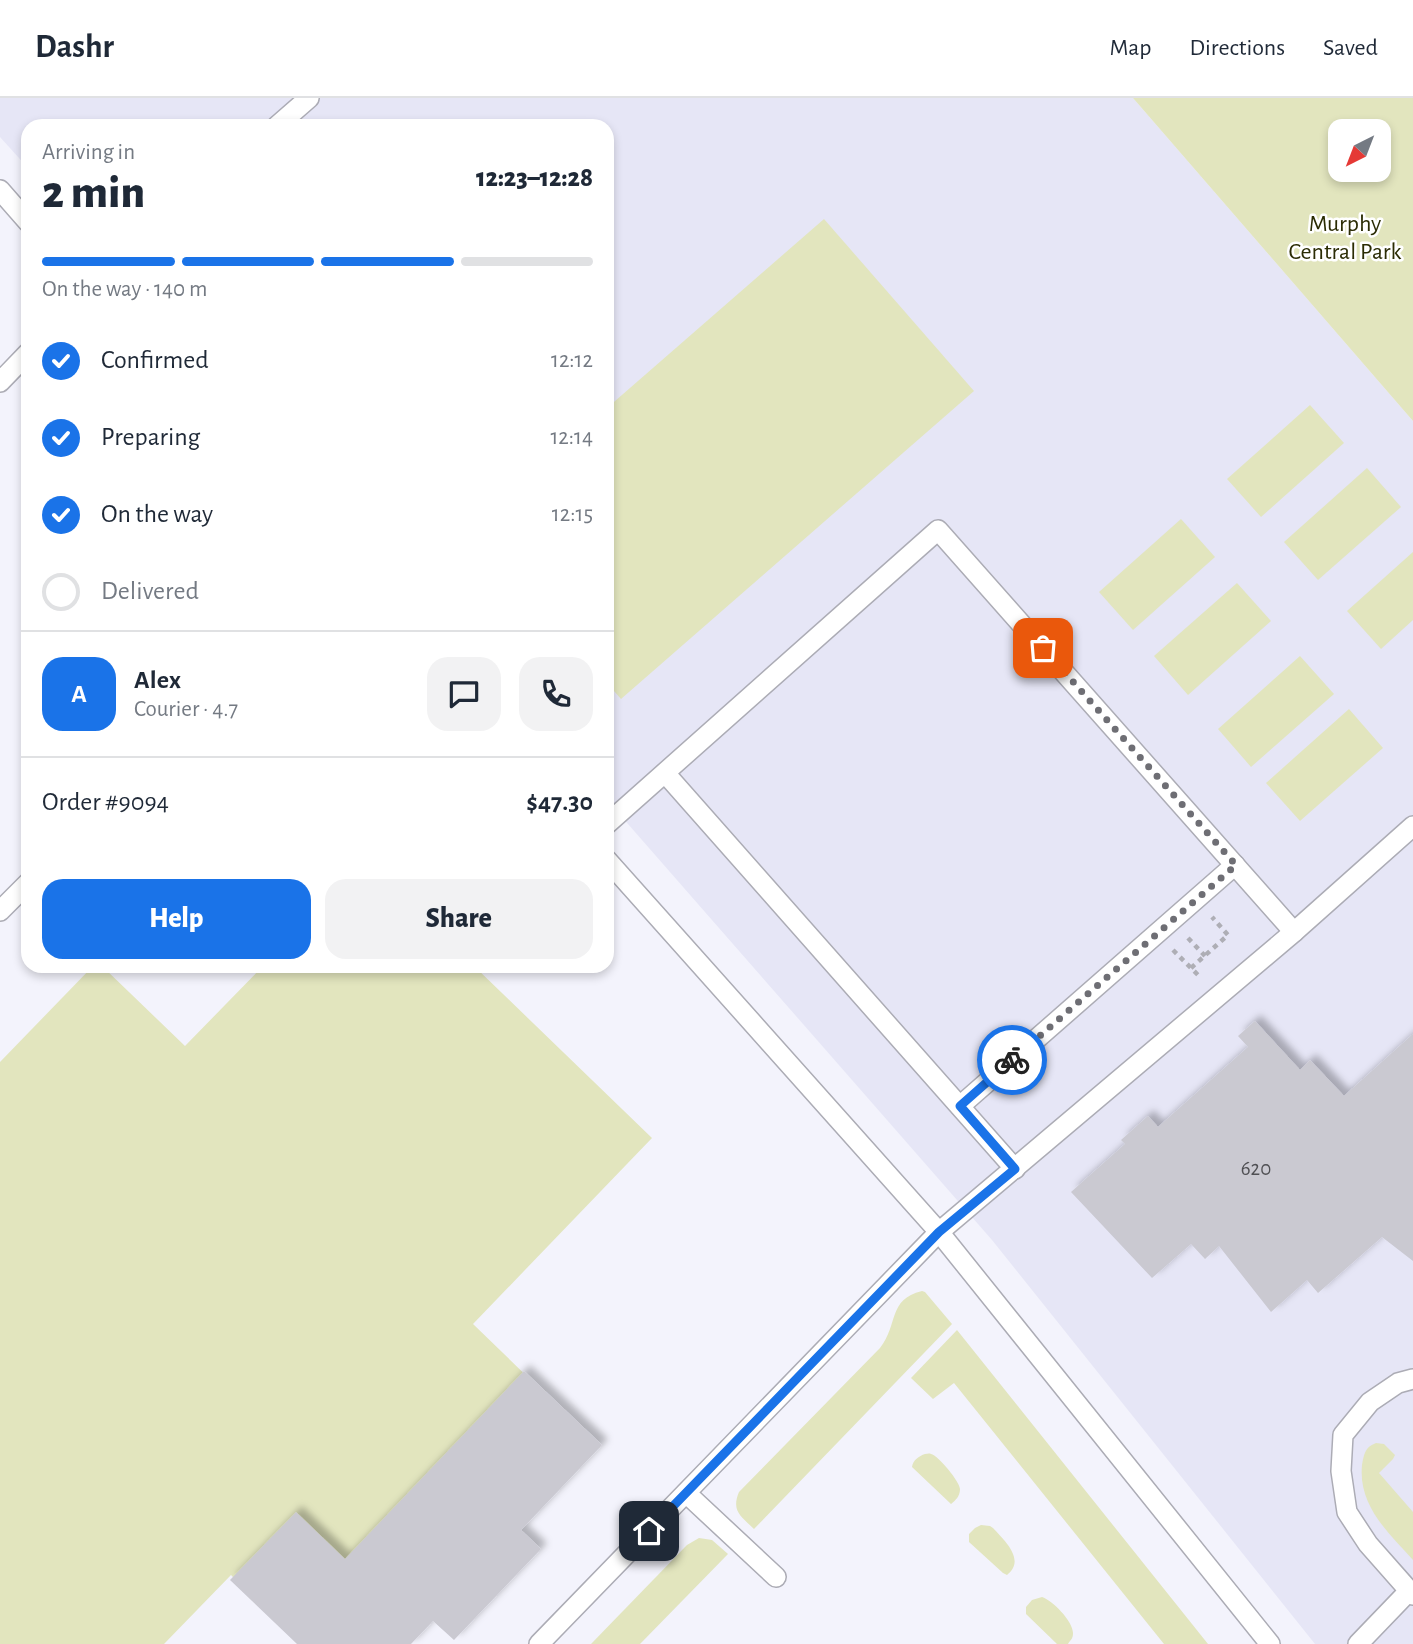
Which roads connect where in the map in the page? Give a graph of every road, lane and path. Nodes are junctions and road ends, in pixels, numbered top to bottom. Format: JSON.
{"nodes":[{"id":1,"x":309,"y":98,"type":"edge"},
{"id":2,"x":285,"y":119,"type":"edge"},
{"id":3,"x":0,"y":190,"type":"edge"},
{"id":4,"x":21,"y":214,"type":"edge"},
{"id":5,"x":21,"y":360,"type":"edge"},
{"id":6,"x":0,"y":382,"type":"edge"},
{"id":7,"x":665,"y":773,"type":"junction"},
{"id":8,"x":614,"y":818,"type":"edge"},
{"id":9,"x":1413,"y":826,"type":"edge"},
{"id":10,"x":1236,"y":865,"type":"junction"},
{"id":11,"x":614,"y":868,"type":"edge"},
{"id":12,"x":21,"y":890,"type":"edge"},
{"id":13,"x":0,"y":911,"type":"edge"},
{"id":14,"x":1209,"y":914,"type":"dead end"},
{"id":15,"x":1294,"y":932,"type":"junction"},
{"id":16,"x":1185,"y":934,"type":"dead end"},
{"id":17,"x":1170,"y":947,"type":"dead end"},
{"id":18,"x":1205,"y":956,"type":"junction"},
{"id":19,"x":1191,"y":968,"type":"junction"},
{"id":20,"x":1200,"y":977,"type":"dead end"},
{"id":21,"x":960,"y":1106,"type":"junction"},
{"id":22,"x":1015,"y":1169,"type":"junction"},
{"id":23,"x":939,"y":1232,"type":"junction"},
{"id":24,"x":1413,"y":1379,"type":"edge"},
{"id":25,"x":686,"y":1493,"type":"junction"},
{"id":26,"x":776,"y":1577,"type":"dead end"},
{"id":27,"x":1411,"y":1593,"type":"edge"},
{"id":28,"x":539,"y":1644,"type":"edge"},
{"id":29,"x":1270,"y":1644,"type":"edge"},
{"id":30,"x":1358,"y":1644,"type":"edge"}],
"edges":[{"from":1,"to":2,"type":"lane"},
{"from":3,"to":4,"type":"lane"},
{"from":5,"to":6,"type":"lane"},
{"from":7,"to":8,"type":"lane"},
{"from":7,"to":10,"type":"lane"},
{"from":7,"to":21,"type":"lane"},
{"from":9,"to":15,"type":"lane"},
{"from":10,"to":15,"type":"lane"},
{"from":10,"to":21,"type":"lane"},
{"from":11,"to":23,"type":"lane"},
{"from":12,"to":13,"type":"lane"},
{"from":14,"to":18,"type":"path"},
{"from":15,"to":22,"type":"lane"},
{"from":16,"to":18,"type":"path"},
{"from":17,"to":19,"type":"path"},
{"from":18,"to":19,"type":"path"},
{"from":19,"to":20,"type":"path"},
{"from":21,"to":22,"type":"lane"},
{"from":22,"to":23,"type":"lane"},
{"from":23,"to":25,"type":"lane"},
{"from":23,"to":29,"type":"lane"},
{"from":24,"to":27,"type":"lane"},
{"from":25,"to":26,"type":"lane"},
{"from":25,"to":28,"type":"lane"},
{"from":27,"to":30,"type":"lane"}]}
